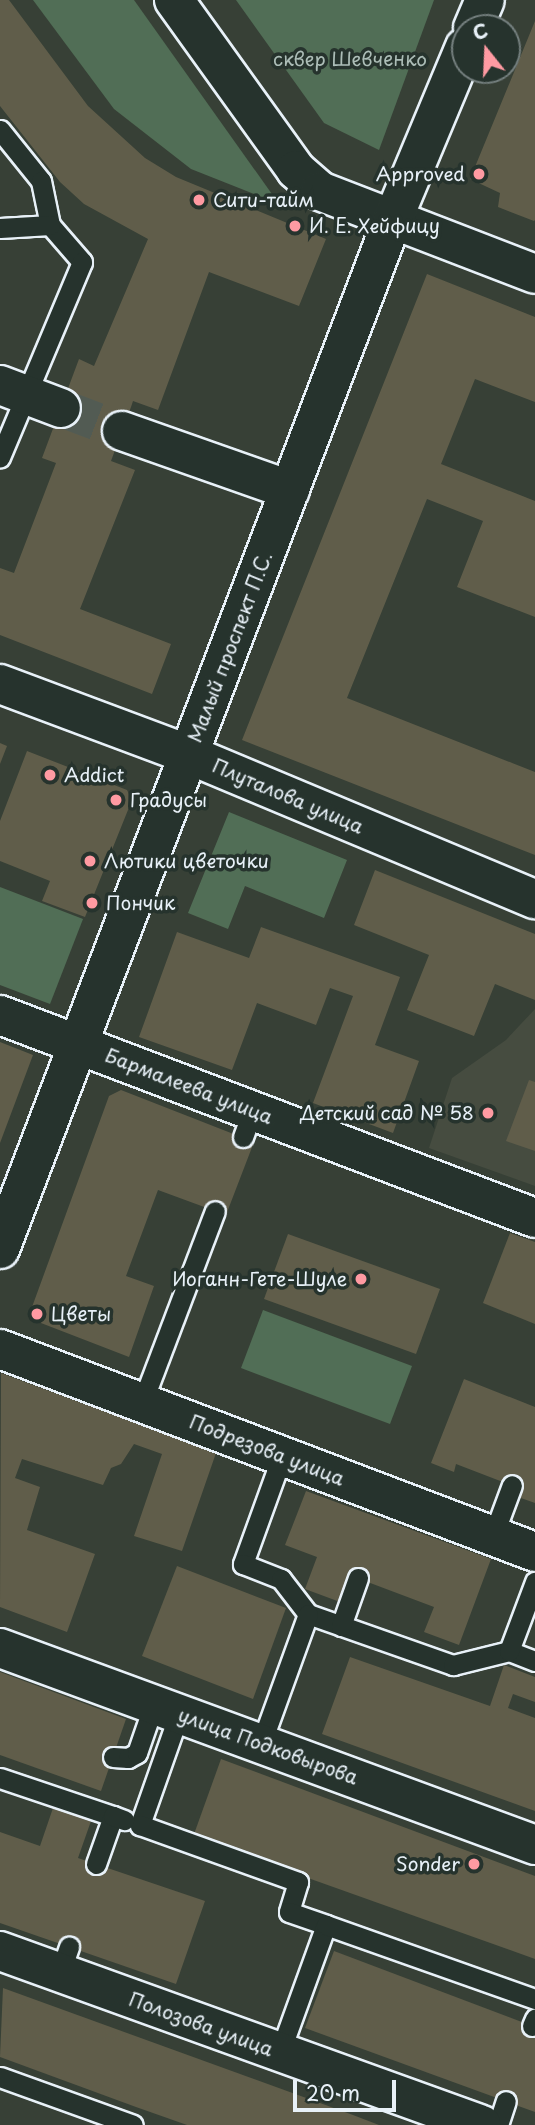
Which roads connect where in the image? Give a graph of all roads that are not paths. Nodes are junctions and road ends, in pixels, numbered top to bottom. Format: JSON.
{"nodes":[{"id":1,"x":174,"y":0,"type":"edge"},
{"id":2,"x":451,"y":80,"type":"edge"},
{"id":3,"x":0,"y":130,"type":"edge"},
{"id":4,"x":393,"y":219,"type":"junction"},
{"id":5,"x":50,"y":225,"type":"junction"},
{"id":6,"x":0,"y":228,"type":"edge"},
{"id":7,"x":535,"y":274,"type":"edge"},
{"id":8,"x":29,"y":396,"type":"edge"},
{"id":9,"x":122,"y":431,"type":"tunnel mouth"},
{"id":10,"x":0,"y":457,"type":"edge"},
{"id":11,"x":289,"y":490,"type":"junction"},
{"id":12,"x":0,"y":684,"type":"edge"},
{"id":13,"x":190,"y":755,"type":"junction"},
{"id":14,"x":535,"y":899,"type":"edge"},
{"id":15,"x":0,"y":1015,"type":"edge"},
{"id":16,"x":78,"y":1043,"type":"junction"},
{"id":17,"x":215,"y":1211,"type":"dead end"},
{"id":18,"x":535,"y":1218,"type":"edge"},
{"id":19,"x":0,"y":1249,"type":"edge"},
{"id":20,"x":0,"y":1349,"type":"edge"},
{"id":21,"x":142,"y":1403,"type":"junction"},
{"id":22,"x":282,"y":1456,"type":"junction"},
{"id":23,"x":512,"y":1485,"type":"dead end"},
{"id":24,"x":494,"y":1536,"type":"junction"},
{"id":25,"x":535,"y":1552,"type":"edge"},
{"id":26,"x":358,"y":1578,"type":"dead end"},
{"id":27,"x":535,"y":1582,"type":"edge"},
{"id":28,"x":308,"y":1614,"type":"junction"},
{"id":29,"x":341,"y":1626,"type":"junction"},
{"id":30,"x":0,"y":1648,"type":"edge"},
{"id":31,"x":509,"y":1651,"type":"junction"},
{"id":32,"x":535,"y":1661,"type":"edge"},
{"id":33,"x":167,"y":1709,"type":"junction"},
{"id":34,"x":261,"y":1744,"type":"junction"},
{"id":35,"x":114,"y":1756,"type":"dead end"},
{"id":36,"x":0,"y":1778,"type":"edge"},
{"id":37,"x":113,"y":1816,"type":"junction"},
{"id":38,"x":140,"y":1825,"type":"junction"},
{"id":39,"x":535,"y":1844,"type":"edge"},
{"id":40,"x":96,"y":1864,"type":"dead end"},
{"id":41,"x":326,"y":1925,"type":"junction"},
{"id":42,"x":0,"y":1951,"type":"edge"},
{"id":43,"x":535,"y":1999,"type":"edge"},
{"id":44,"x":280,"y":2052,"type":"junction"},
{"id":45,"x":0,"y":2077,"type":"edge"},
{"id":46,"x":494,"y":2113,"type":"edge"},
{"id":47,"x":133,"y":2125,"type":"edge"},
{"id":48,"x":498,"y":2125,"type":"edge"}],
"edges":[{"from":1,"to":4,"type":"street"},
{"from":2,"to":4,"type":"street","name":"Малый проспект П.С."},
{"from":3,"to":5,"type":"lane"},
{"from":4,"to":7,"type":"street"},
{"from":4,"to":11,"type":"street","name":"Малый проспект П.С."},
{"from":5,"to":6,"type":"lane"},
{"from":5,"to":8,"type":"lane"},
{"from":8,"to":10,"type":"lane"},
{"from":9,"to":11,"type":"street"},
{"from":11,"to":13,"type":"street","name":"Малый проспект П.С."},
{"from":12,"to":13,"type":"street","name":"Плуталова улица"},
{"from":13,"to":14,"type":"street","name":"Плуталова улица"},
{"from":13,"to":16,"type":"street","name":"Малый проспект П.С."},
{"from":15,"to":16,"type":"street","name":"Бармалеева улица"},
{"from":16,"to":18,"type":"street","name":"Бармалеева улица"},
{"from":16,"to":19,"type":"street","name":"Малый проспект П.С."},
{"from":17,"to":21,"type":"lane"},
{"from":20,"to":21,"type":"street","name":"Подрезова улица"},
{"from":21,"to":22,"type":"street","name":"Подрезова улица"},
{"from":22,"to":24,"type":"street","name":"Подрезова улица"},
{"from":22,"to":28,"type":"lane"},
{"from":23,"to":24,"type":"lane"},
{"from":24,"to":25,"type":"street","name":"Подрезова улица"},
{"from":26,"to":29,"type":"lane"},
{"from":27,"to":31,"type":"lane"},
{"from":28,"to":29,"type":"lane"},
{"from":28,"to":34,"type":"lane"},
{"from":29,"to":31,"type":"lane"},
{"from":30,"to":33,"type":"street","name":"улица Подковырова"},
{"from":31,"to":32,"type":"lane"},
{"from":33,"to":34,"type":"street","name":"улица Подковырова"},
{"from":33,"to":35,"type":"lane"},
{"from":33,"to":38,"type":"lane"},
{"from":34,"to":39,"type":"street","name":"улица Подковырова"},
{"from":36,"to":37,"type":"lane"},
{"from":37,"to":38,"type":"lane"},
{"from":37,"to":40,"type":"lane"},
{"from":38,"to":41,"type":"lane"},
{"from":41,"to":43,"type":"lane"},
{"from":41,"to":44,"type":"lane"},
{"from":42,"to":44,"type":"street","name":"Полозова улица"},
{"from":44,"to":46,"type":"street","name":"Полозова улица"},
{"from":45,"to":47,"type":"lane"},
{"from":46,"to":48,"type":"lane"}]}
